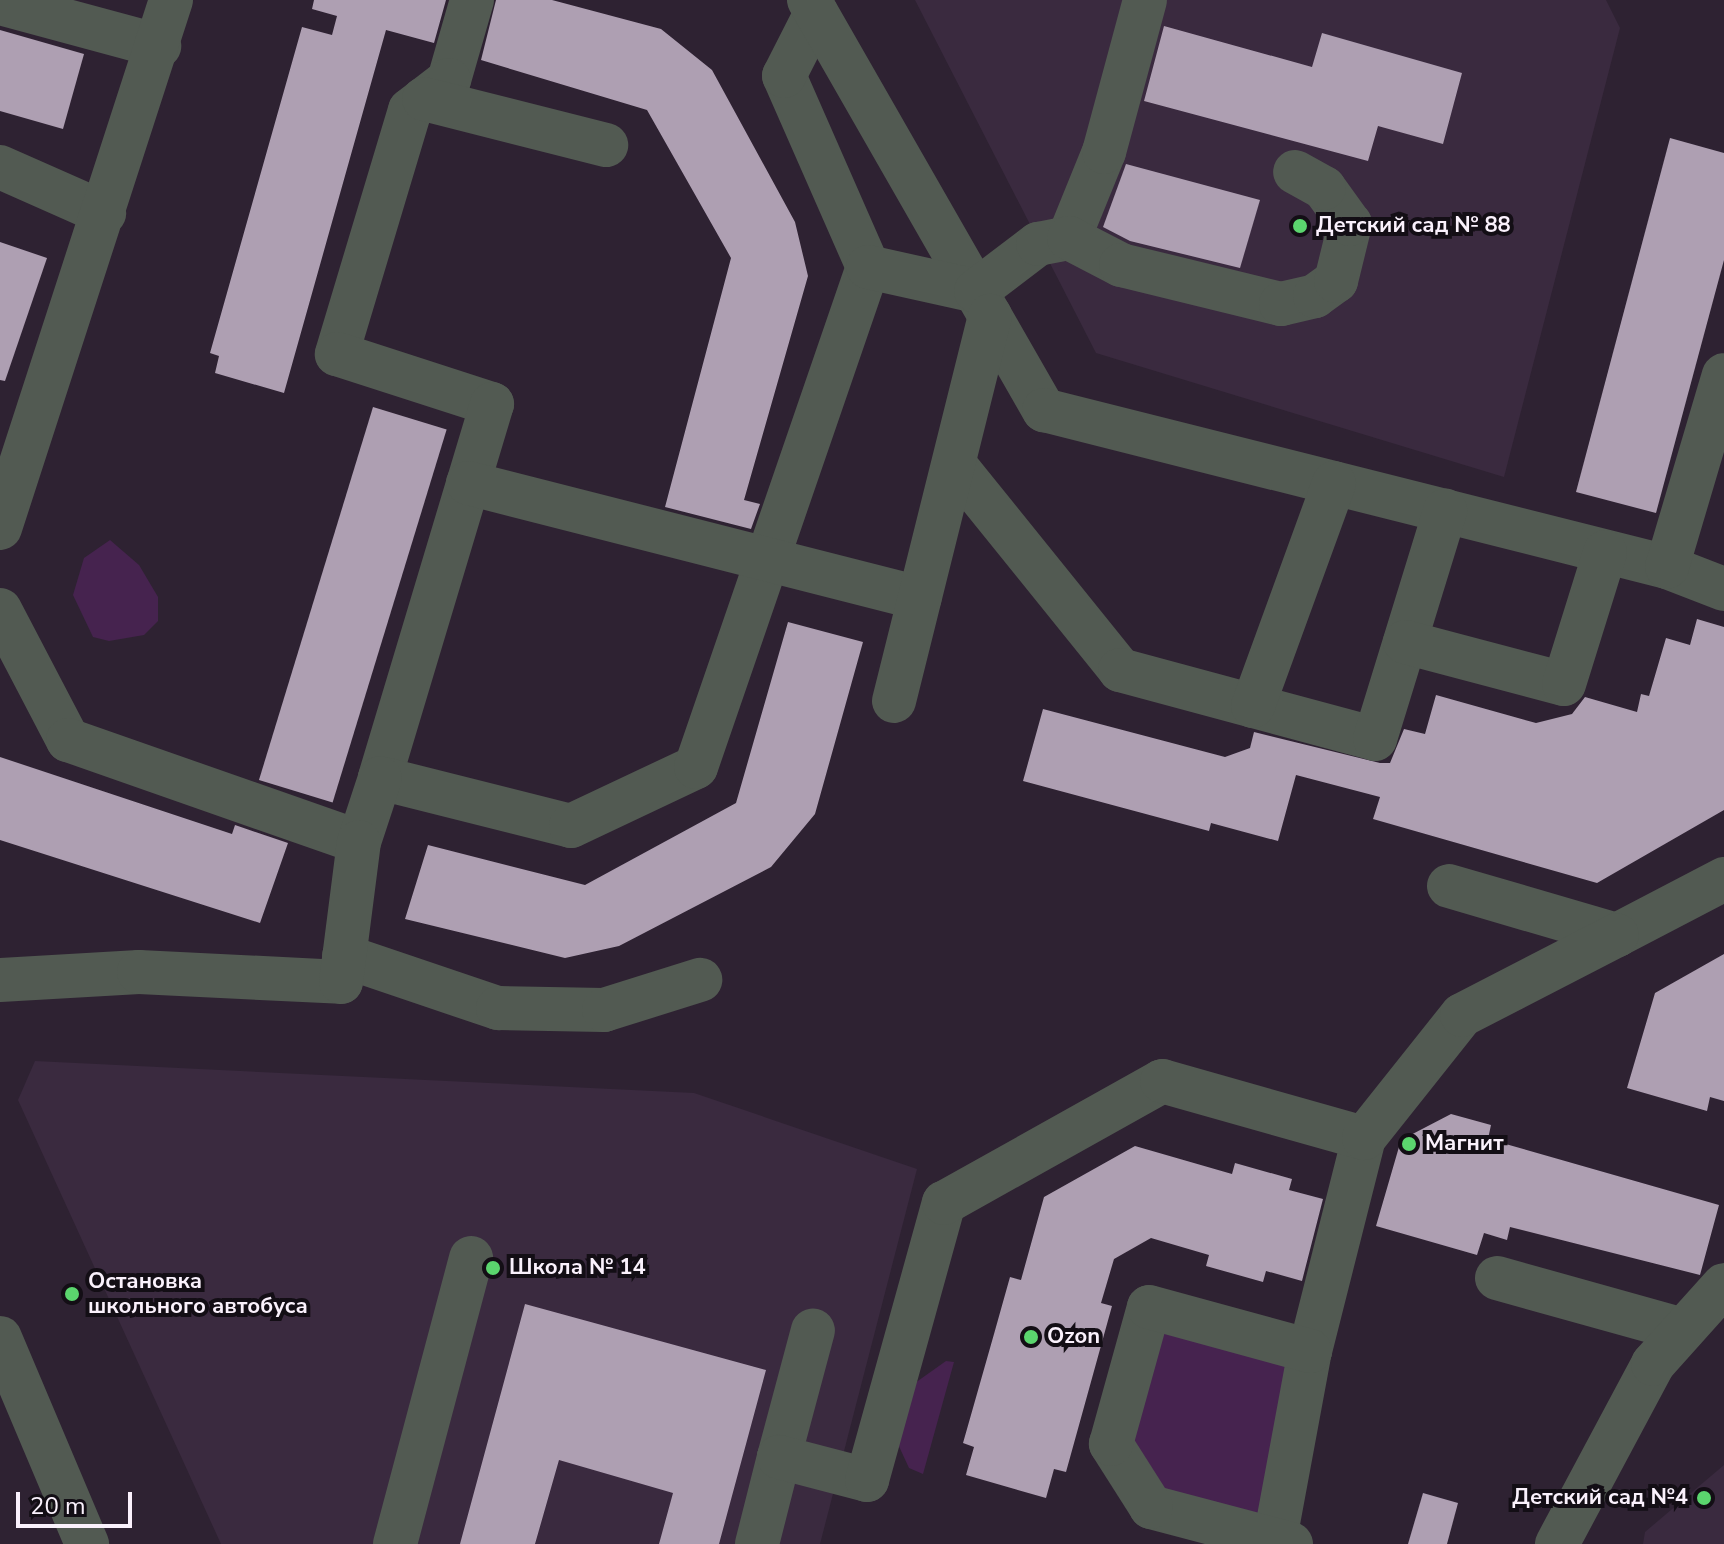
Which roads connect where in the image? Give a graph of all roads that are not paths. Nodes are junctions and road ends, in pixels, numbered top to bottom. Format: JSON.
{"nodes":[{"id":1,"x":171,"y":0,"type":"edge"},
{"id":2,"x":472,"y":0,"type":"edge"},
{"id":3,"x":1145,"y":0,"type":"edge"},
{"id":4,"x":0,"y":3,"type":"edge"},
{"id":5,"x":813,"y":7,"type":"edge"},
{"id":6,"x":159,"y":46,"type":"junction"},
{"id":7,"x":424,"y":99,"type":"junction"},
{"id":8,"x":606,"y":145,"type":"dead end"},
{"id":9,"x":0,"y":167,"type":"edge"},
{"id":10,"x":1295,"y":172,"type":"dead end"},
{"id":11,"x":104,"y":213,"type":"junction"},
{"id":12,"x":1069,"y":238,"type":"junction"},
{"id":13,"x":868,"y":267,"type":"junction"},
{"id":14,"x":983,"y":304,"type":"junction"},
{"id":15,"x":1721,"y":394,"type":"edge"},
{"id":16,"x":954,"y":464,"type":"junction"},
{"id":17,"x":468,"y":483,"type":"junction"},
{"id":18,"x":1334,"y":483,"type":"junction"},
{"id":19,"x":1445,"y":511,"type":"junction"},
{"id":20,"x":0,"y":528,"type":"edge"},
{"id":21,"x":1605,"y":552,"type":"junction"},
{"id":22,"x":771,"y":566,"type":"junction"},
{"id":23,"x":1667,"y":567,"type":"junction"},
{"id":24,"x":1724,"y":589,"type":"edge"},
{"id":25,"x":920,"y":598,"type":"junction"},
{"id":26,"x":0,"y":610,"type":"edge"},
{"id":27,"x":1405,"y":642,"type":"junction"},
{"id":28,"x":894,"y":701,"type":"dead end"},
{"id":29,"x":1253,"y":706,"type":"junction"},
{"id":30,"x":380,"y":778,"type":"junction"},
{"id":31,"x":359,"y":842,"type":"junction"},
{"id":32,"x":1724,"y":879,"type":"edge"},
{"id":33,"x":1449,"y":886,"type":"dead end"},
{"id":34,"x":1617,"y":935,"type":"junction"},
{"id":35,"x":344,"y":956,"type":"junction"},
{"id":36,"x":0,"y":980,"type":"edge"},
{"id":37,"x":700,"y":980,"type":"dead end"},
{"id":38,"x":1364,"y":1138,"type":"junction"},
{"id":39,"x":471,"y":1258,"type":"dead end"},
{"id":40,"x":1497,"y":1278,"type":"dead end"},
{"id":41,"x":1724,"y":1285,"type":"edge"},
{"id":42,"x":813,"y":1330,"type":"dead end"},
{"id":43,"x":1683,"y":1330,"type":"junction"},
{"id":44,"x":0,"y":1338,"type":"edge"},
{"id":45,"x":1310,"y":1351,"type":"junction"},
{"id":46,"x":779,"y":1457,"type":"junction"},
{"id":47,"x":1283,"y":1542,"type":"edge"},
{"id":48,"x":87,"y":1544,"type":"edge"},
{"id":49,"x":395,"y":1544,"type":"edge"},
{"id":50,"x":757,"y":1544,"type":"edge"},
{"id":51,"x":1557,"y":1544,"type":"edge"}],
"edges":[{"from":1,"to":6,"type":"street"},
{"from":2,"to":7,"type":"street"},
{"from":3,"to":12,"type":"street"},
{"from":4,"to":6,"type":"street"},
{"from":5,"to":13,"type":"street"},
{"from":5,"to":14,"type":"street"},
{"from":6,"to":11,"type":"street"},
{"from":7,"to":8,"type":"street"},
{"from":7,"to":17,"type":"street"},
{"from":9,"to":11,"type":"street"},
{"from":10,"to":12,"type":"street"},
{"from":11,"to":20,"type":"street"},
{"from":12,"to":14,"type":"street"},
{"from":13,"to":14,"type":"street"},
{"from":13,"to":22,"type":"street"},
{"from":14,"to":16,"type":"street"},
{"from":14,"to":18,"type":"street"},
{"from":15,"to":23,"type":"street"},
{"from":16,"to":25,"type":"street"},
{"from":16,"to":29,"type":"street"},
{"from":17,"to":22,"type":"street"},
{"from":17,"to":30,"type":"street"},
{"from":18,"to":19,"type":"street"},
{"from":18,"to":29,"type":"street"},
{"from":19,"to":21,"type":"street"},
{"from":19,"to":27,"type":"street"},
{"from":21,"to":23,"type":"street"},
{"from":21,"to":27,"type":"street"},
{"from":22,"to":25,"type":"street"},
{"from":22,"to":30,"type":"street"},
{"from":23,"to":24,"type":"street"},
{"from":25,"to":28,"type":"street"},
{"from":26,"to":31,"type":"street"},
{"from":27,"to":29,"type":"street"},
{"from":30,"to":31,"type":"street"},
{"from":31,"to":35,"type":"street"},
{"from":32,"to":34,"type":"street"},
{"from":33,"to":34,"type":"street"},
{"from":34,"to":38,"type":"street"},
{"from":35,"to":36,"type":"street"},
{"from":35,"to":37,"type":"street"},
{"from":38,"to":45,"type":"street"},
{"from":38,"to":46,"type":"street"},
{"from":39,"to":49,"type":"street"},
{"from":40,"to":43,"type":"street"},
{"from":41,"to":43,"type":"street"},
{"from":42,"to":46,"type":"street"},
{"from":43,"to":51,"type":"street"},
{"from":44,"to":48,"type":"street"},
{"from":45,"to":47,"type":"street"},
{"from":45,"to":47,"type":"street"},
{"from":46,"to":50,"type":"street"}]}
